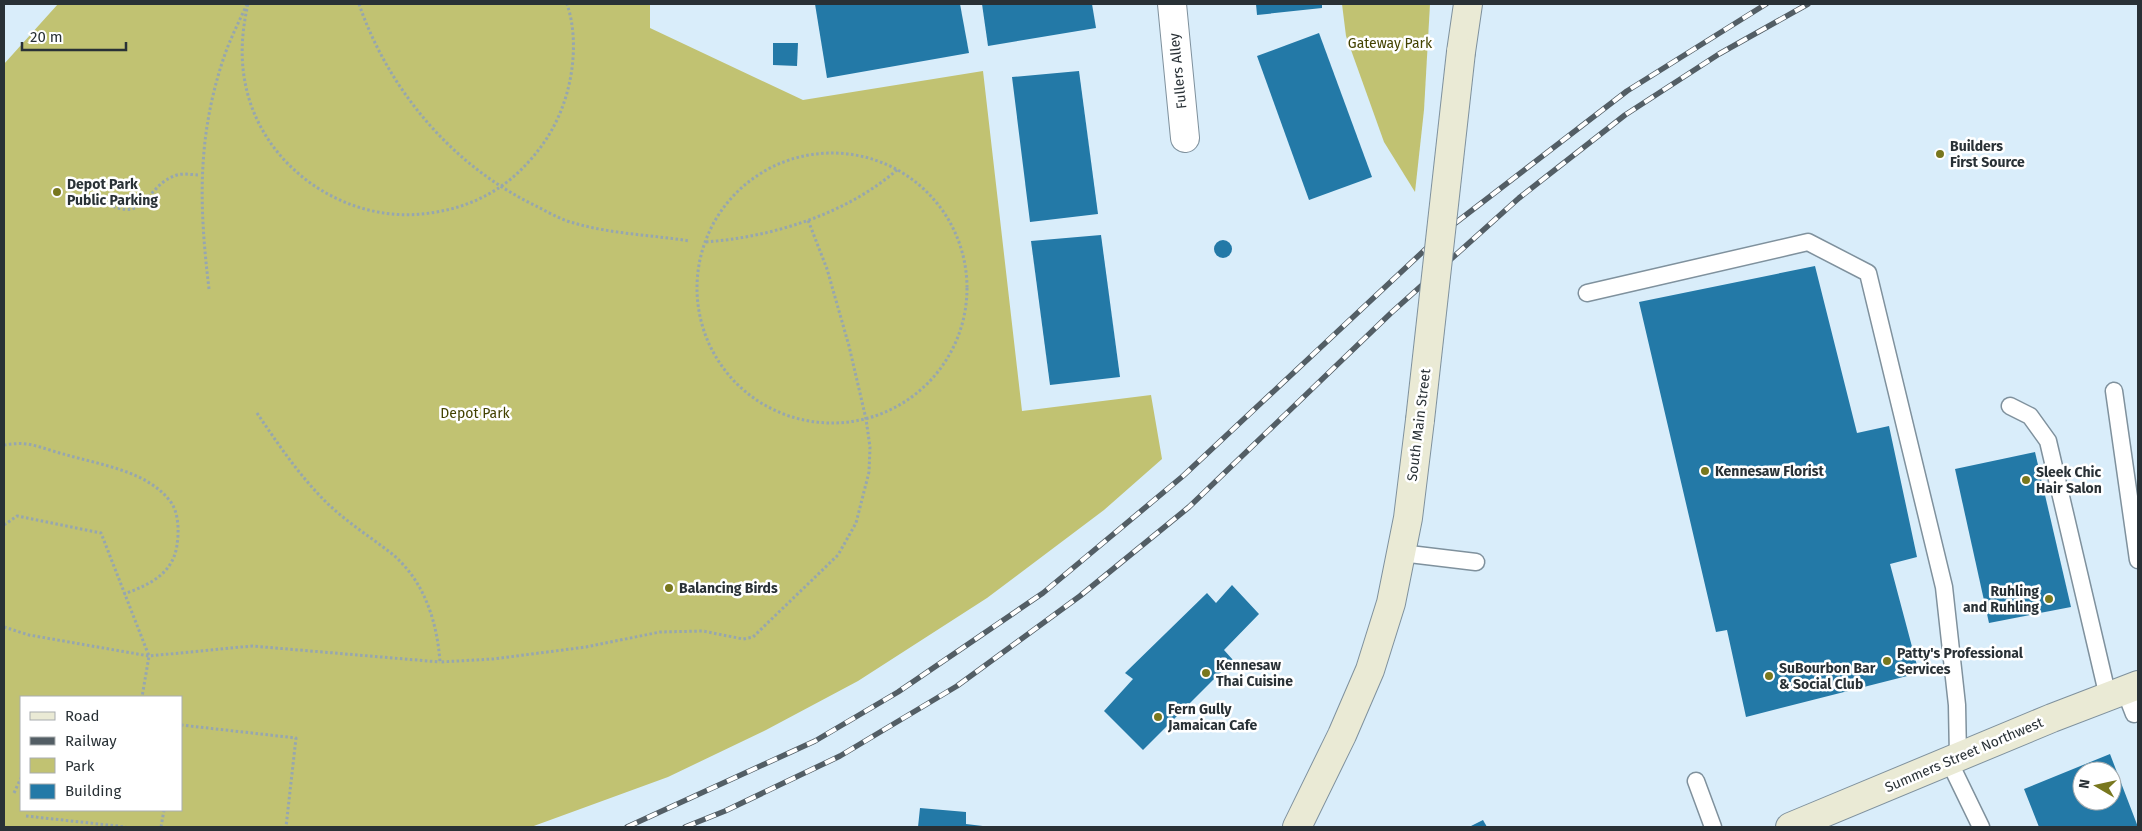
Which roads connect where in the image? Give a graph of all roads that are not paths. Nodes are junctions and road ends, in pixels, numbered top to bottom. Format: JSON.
{"nodes":[{"id":1,"x":1172,"y":4,"type":"edge"},
{"id":2,"x":1468,"y":4,"type":"edge"},
{"id":3,"x":1185,"y":138,"type":"dead end"},
{"id":4,"x":1587,"y":293,"type":"dead end"},
{"id":5,"x":2114,"y":391,"type":"dead end"},
{"id":6,"x":2010,"y":406,"type":"dead end"},
{"id":7,"x":1401,"y":553,"type":"junction"},
{"id":8,"x":2138,"y":560,"type":"edge"},
{"id":9,"x":1476,"y":562,"type":"dead end"},
{"id":10,"x":2126,"y":697,"type":"edge"},
{"id":11,"x":1954,"y":759,"type":"junction"},
{"id":12,"x":1696,"y":781,"type":"dead end"},
{"id":13,"x":1297,"y":827,"type":"edge"},
{"id":14,"x":1714,"y":827,"type":"edge"},
{"id":15,"x":1790,"y":827,"type":"edge"},
{"id":16,"x":1981,"y":827,"type":"edge"}],
"edges":[{"from":1,"to":3,"type":"street","name":"Fullers Alley"},
{"from":2,"to":7,"type":"main road","name":"South Main Street","bridge":true},
{"from":4,"to":11,"type":"lane"},
{"from":5,"to":8,"type":"lane"},
{"from":6,"to":10,"type":"lane"},
{"from":7,"to":9,"type":"lane"},
{"from":7,"to":13,"type":"main road","name":"South Main Street"},
{"from":10,"to":11,"type":"main road","name":"Summers Street Northwest"},
{"from":11,"to":15,"type":"main road","name":"Summers Street Northwest"},
{"from":11,"to":16,"type":"lane"},
{"from":12,"to":14,"type":"lane"}]}
